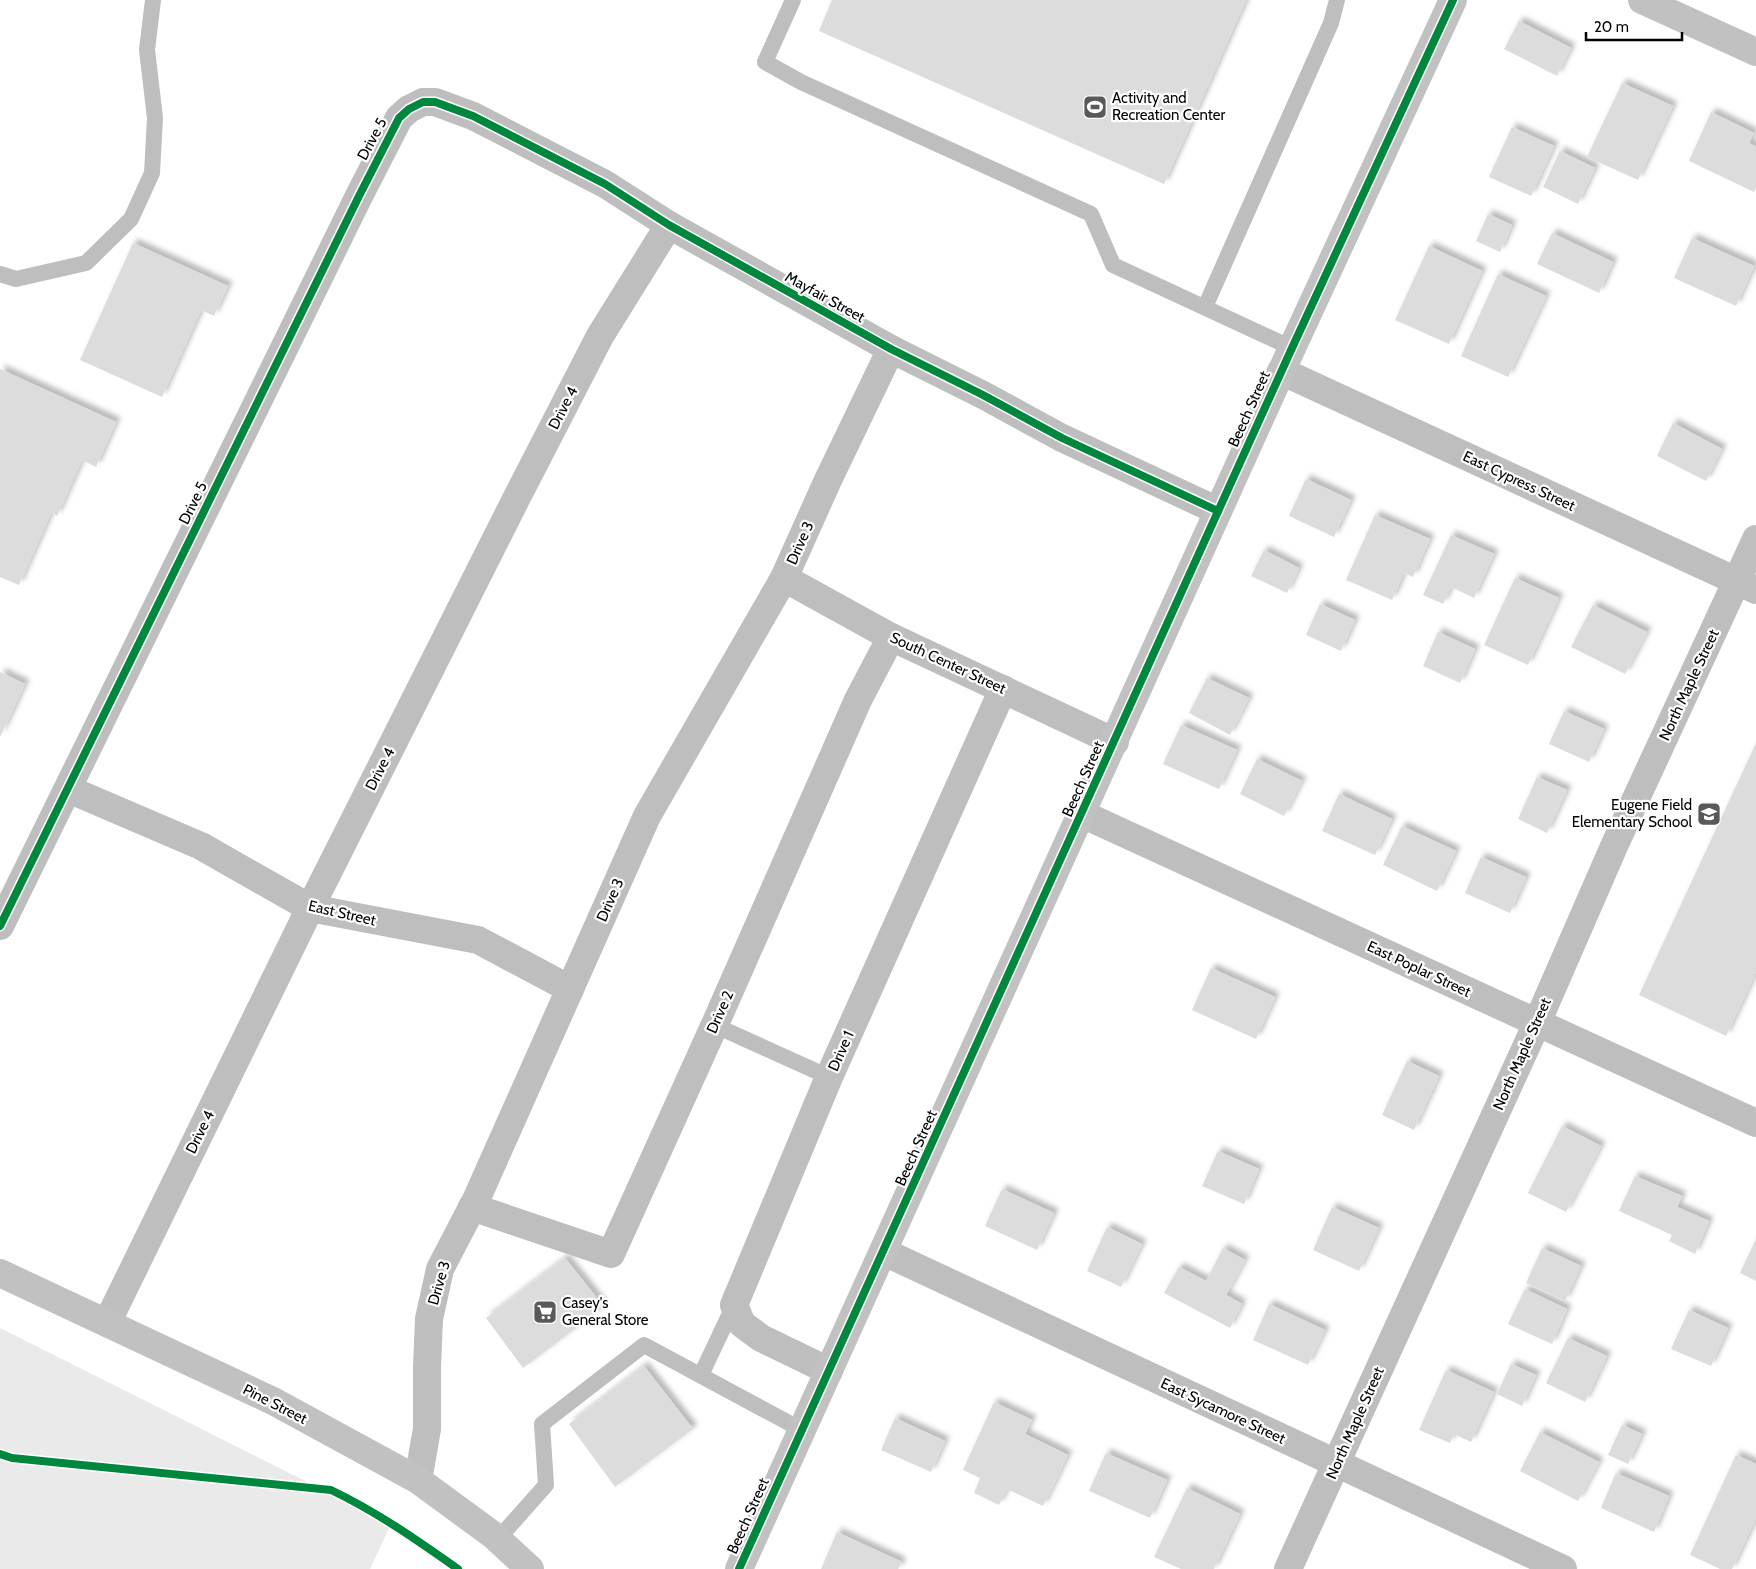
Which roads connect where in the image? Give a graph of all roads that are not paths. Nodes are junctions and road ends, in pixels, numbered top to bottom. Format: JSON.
{"nodes":[{"id":1,"x":153,"y":0,"type":"edge"},
{"id":2,"x":793,"y":0,"type":"edge"},
{"id":3,"x":1337,"y":0,"type":"edge"},
{"id":4,"x":1453,"y":0,"type":"edge"},
{"id":5,"x":1642,"y":0,"type":"edge"},
{"id":6,"x":1756,"y":52,"type":"edge"},
{"id":7,"x":423,"y":102,"type":"joint"},
{"id":8,"x":669,"y":225,"type":"junction"},
{"id":9,"x":0,"y":274,"type":"edge"},
{"id":10,"x":1205,"y":307,"type":"junction"},
{"id":11,"x":891,"y":349,"type":"junction"},
{"id":12,"x":1287,"y":360,"type":"junction"},
{"id":13,"x":1218,"y":511,"type":"junction"},
{"id":14,"x":1756,"y":539,"type":"edge"},
{"id":15,"x":784,"y":578,"type":"junction"},
{"id":16,"x":1746,"y":586,"type":"edge"},
{"id":17,"x":891,"y":637,"type":"junction"},
{"id":18,"x":1004,"y":688,"type":"junction"},
{"id":19,"x":1115,"y":742,"type":"junction"},
{"id":20,"x":68,"y":788,"type":"junction"},
{"id":21,"x":1082,"y":814,"type":"junction"},
{"id":22,"x":310,"y":908,"type":"junction"},
{"id":23,"x":0,"y":926,"type":"edge"},
{"id":24,"x":570,"y":989,"type":"junction"},
{"id":25,"x":1537,"y":1023,"type":"junction"},
{"id":26,"x":714,"y":1025,"type":"junction"},
{"id":27,"x":829,"y":1077,"type":"junction"},
{"id":28,"x":1756,"y":1123,"type":"edge"},
{"id":29,"x":472,"y":1207,"type":"junction"},
{"id":30,"x":884,"y":1252,"type":"junction"},
{"id":31,"x":0,"y":1273,"type":"edge"},
{"id":32,"x":734,"y":1305,"type":"junction"},
{"id":33,"x":108,"y":1323,"type":"junction"},
{"id":34,"x":829,"y":1371,"type":"junction"},
{"id":35,"x":701,"y":1375,"type":"junction"},
{"id":36,"x":802,"y":1430,"type":"junction"},
{"id":37,"x":1337,"y":1464,"type":"junction"},
{"id":38,"x":418,"y":1480,"type":"junction"},
{"id":39,"x":498,"y":1539,"type":"junction"},
{"id":40,"x":530,"y":1569,"type":"edge"},
{"id":41,"x":739,"y":1569,"type":"edge"},
{"id":42,"x":1288,"y":1569,"type":"edge"},
{"id":43,"x":1563,"y":1569,"type":"edge"}],
"edges":[{"from":1,"to":9,"type":"lane"},
{"from":2,"to":10,"type":"lane"},
{"from":3,"to":10,"type":"lane"},
{"from":4,"to":12,"type":"street","name":"Beech Street"},
{"from":5,"to":6,"type":"street"},
{"from":7,"to":8,"type":"street","name":"Mayfair Street"},
{"from":7,"to":20,"type":"street","name":"Drive 5"},
{"from":8,"to":11,"type":"street","name":"Mayfair Street"},
{"from":8,"to":22,"type":"street","name":"Drive 4"},
{"from":10,"to":12,"type":"lane"},
{"from":11,"to":13,"type":"street","name":"Mayfair Street"},
{"from":11,"to":15,"type":"street","name":"Drive 3"},
{"from":12,"to":13,"type":"street","name":"Beech Street"},
{"from":12,"to":16,"type":"street","name":"East Cypress Street"},
{"from":13,"to":19,"type":"street","name":"Beech Street"},
{"from":14,"to":16,"type":"street","name":"North Maple Street"},
{"from":15,"to":17,"type":"street","name":"South Center Street"},
{"from":15,"to":24,"type":"street","name":"Drive 3"},
{"from":16,"to":25,"type":"street","name":"North Maple Street"},
{"from":17,"to":18,"type":"street","name":"South Center Street"},
{"from":17,"to":26,"type":"street","name":"Drive 2"},
{"from":18,"to":19,"type":"street","name":"South Center Street"},
{"from":18,"to":27,"type":"street","name":"Drive 1"},
{"from":19,"to":21,"type":"street","name":"Beech Street"},
{"from":20,"to":22,"type":"street","name":"East Street"},
{"from":20,"to":23,"type":"street","name":"Drive 5"},
{"from":21,"to":25,"type":"street","name":"East Poplar Street"},
{"from":21,"to":30,"type":"street","name":"Beech Street"},
{"from":22,"to":24,"type":"street","name":"East Street"},
{"from":22,"to":33,"type":"street","name":"Drive 4"},
{"from":24,"to":29,"type":"street","name":"Drive 3"},
{"from":25,"to":28,"type":"street","name":"East Poplar Street"},
{"from":25,"to":37,"type":"street","name":"North Maple Street"},
{"from":26,"to":27,"type":"lane"},
{"from":26,"to":29,"type":"street","name":"Drive 2"},
{"from":27,"to":32,"type":"street","name":"Drive 1"},
{"from":29,"to":38,"type":"street","name":"Drive 3"},
{"from":30,"to":34,"type":"street","name":"Beech Street"},
{"from":30,"to":37,"type":"street","name":"East Sycamore Street"},
{"from":31,"to":33,"type":"street","name":"Pine Street"},
{"from":32,"to":34,"type":"street"},
{"from":32,"to":35,"type":"lane"},
{"from":33,"to":38,"type":"street","name":"Pine Street"},
{"from":34,"to":36,"type":"street","name":"Beech Street"},
{"from":35,"to":36,"type":"lane"},
{"from":35,"to":39,"type":"lane"},
{"from":36,"to":41,"type":"street","name":"Beech Street"},
{"from":37,"to":42,"type":"street","name":"North Maple Street"},
{"from":37,"to":43,"type":"street","name":"East Sycamore Street"},
{"from":38,"to":39,"type":"street","name":"Pine Street"},
{"from":39,"to":40,"type":"street","name":"Pine Street"}]}
